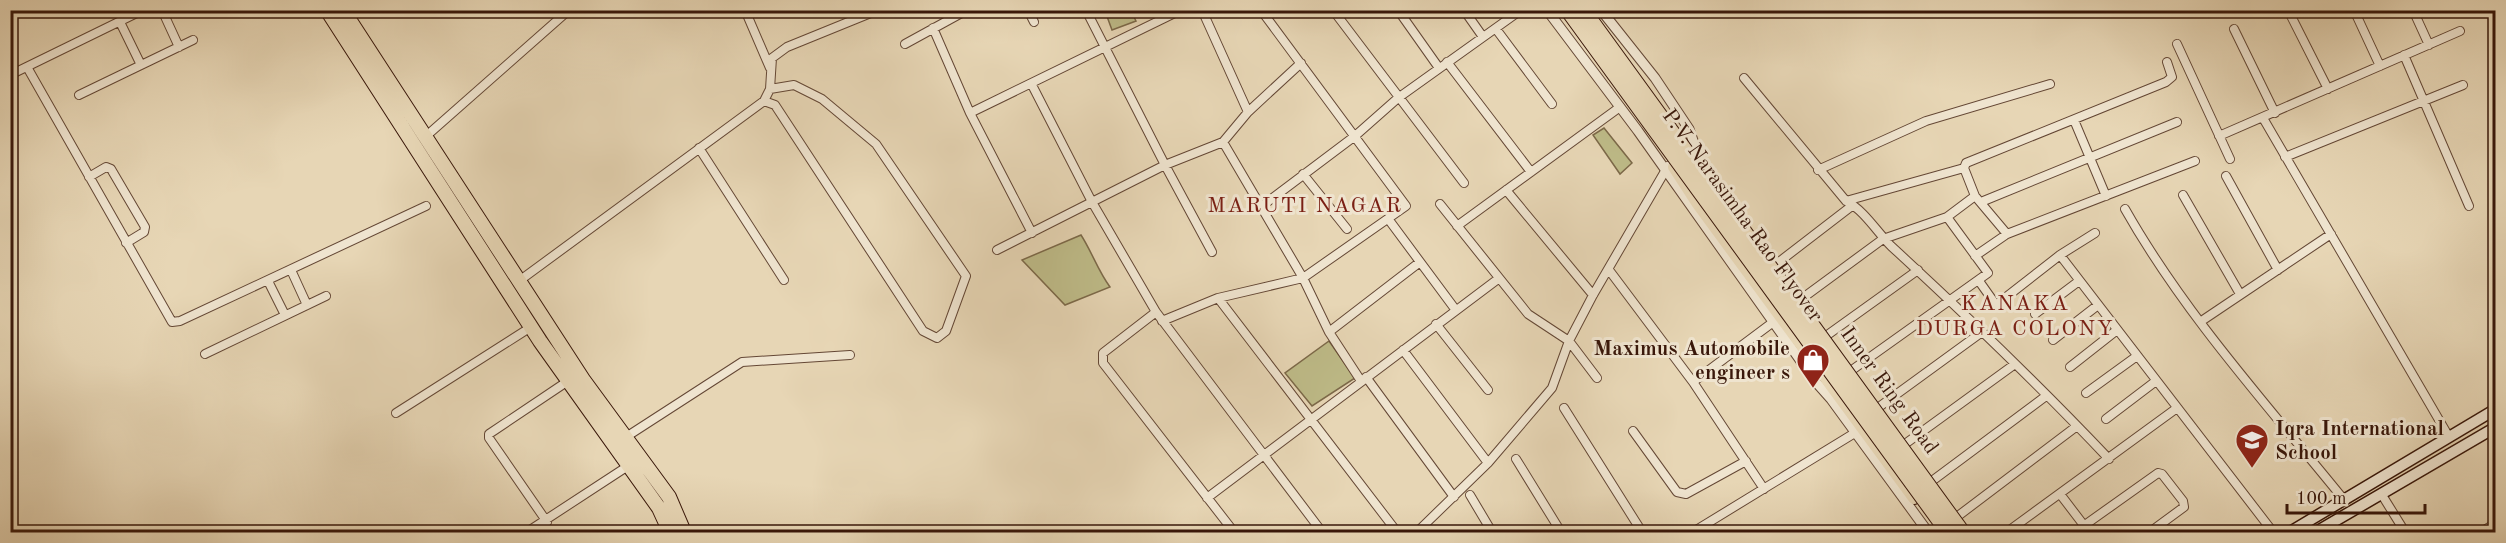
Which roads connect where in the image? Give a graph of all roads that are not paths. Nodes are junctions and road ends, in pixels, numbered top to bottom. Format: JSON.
{"nodes":[{"id":1,"x":143,"y":10,"type":"edge"},
{"id":2,"x":162,"y":10,"type":"edge"},
{"id":3,"x":327,"y":10,"type":"edge"},
{"id":4,"x":343,"y":10,"type":"edge"},
{"id":5,"x":569,"y":10,"type":"edge"},
{"id":6,"x":745,"y":10,"type":"edge"},
{"id":7,"x":879,"y":10,"type":"edge"},
{"id":8,"x":967,"y":10,"type":"edge"},
{"id":9,"x":1028,"y":10,"type":"edge"},
{"id":10,"x":1086,"y":10,"type":"edge"},
{"id":11,"x":1181,"y":10,"type":"edge"},
{"id":12,"x":1202,"y":10,"type":"edge"},
{"id":13,"x":1261,"y":10,"type":"edge"},
{"id":14,"x":1333,"y":10,"type":"edge"},
{"id":15,"x":1398,"y":10,"type":"edge"},
{"id":16,"x":1464,"y":10,"type":"edge"},
{"id":17,"x":1521,"y":10,"type":"edge"},
{"id":18,"x":1547,"y":10,"type":"edge"},
{"id":19,"x":1559,"y":10,"type":"edge"},
{"id":20,"x":1566,"y":10,"type":"edge"},
{"id":21,"x":1584,"y":10,"type":"edge"},
{"id":22,"x":2288,"y":10,"type":"edge"},
{"id":23,"x":2354,"y":10,"type":"edge"},
{"id":24,"x":2413,"y":10,"type":"edge"},
{"id":25,"x":1598,"y":16,"type":"edge"},
{"id":26,"x":120,"y":22,"type":"junction"},
{"id":27,"x":1034,"y":22,"type":"dead end"},
{"id":28,"x":933,"y":28,"type":"junction"},
{"id":29,"x":1496,"y":29,"type":"junction"},
{"id":30,"x":2234,"y":29,"type":"dead end"},
{"id":31,"x":2460,"y":31,"type":"dead end"},
{"id":32,"x":1483,"y":37,"type":"junction"},
{"id":33,"x":194,"y":40,"type":"dead end"},
{"id":34,"x":905,"y":44,"type":"dead end"},
{"id":35,"x":2177,"y":44,"type":"dead end"},
{"id":36,"x":2429,"y":45,"type":"junction"},
{"id":37,"x":179,"y":47,"type":"junction"},
{"id":38,"x":1106,"y":48,"type":"junction"},
{"id":39,"x":2404,"y":55,"type":"junction"},
{"id":40,"x":1447,"y":62,"type":"junction"},
{"id":41,"x":2167,"y":62,"type":"dead end"},
{"id":42,"x":1301,"y":63,"type":"junction"},
{"id":43,"x":141,"y":65,"type":"junction"},
{"id":44,"x":2380,"y":66,"type":"junction"},
{"id":45,"x":27,"y":67,"type":"junction"},
{"id":46,"x":770,"y":68,"type":"junction"},
{"id":47,"x":1439,"y":68,"type":"junction"},
{"id":48,"x":10,"y":75,"type":"edge"},
{"id":49,"x":1744,"y":78,"type":"dead end"},
{"id":50,"x":2050,"y":84,"type":"dead end"},
{"id":51,"x":1032,"y":85,"type":"junction"},
{"id":52,"x":2463,"y":85,"type":"dead end"},
{"id":53,"x":770,"y":89,"type":"junction"},
{"id":54,"x":2328,"y":89,"type":"junction"},
{"id":55,"x":79,"y":95,"type":"dead end"},
{"id":56,"x":1398,"y":98,"type":"junction"},
{"id":57,"x":764,"y":101,"type":"junction"},
{"id":58,"x":2422,"y":102,"type":"junction"},
{"id":59,"x":1552,"y":104,"type":"dead end"},
{"id":60,"x":1620,"y":107,"type":"junction"},
{"id":61,"x":1248,"y":112,"type":"junction"},
{"id":62,"x":970,"y":113,"type":"junction"},
{"id":63,"x":1650,"y":113,"type":"junction"},
{"id":64,"x":2275,"y":113,"type":"junction"},
{"id":65,"x":2263,"y":118,"type":"junction"},
{"id":66,"x":2074,"y":120,"type":"junction"},
{"id":67,"x":2177,"y":122,"type":"dead end"},
{"id":68,"x":1355,"y":136,"type":"junction"},
{"id":69,"x":2219,"y":136,"type":"junction"},
{"id":70,"x":424,"y":138,"type":"junction"},
{"id":71,"x":1223,"y":142,"type":"junction"},
{"id":72,"x":699,"y":148,"type":"junction"},
{"id":73,"x":2284,"y":157,"type":"junction"},
{"id":74,"x":2090,"y":159,"type":"junction"},
{"id":75,"x":2230,"y":159,"type":"dead end"},
{"id":76,"x":2195,"y":161,"type":"dead end"},
{"id":77,"x":1165,"y":165,"type":"junction"},
{"id":78,"x":1668,"y":166,"type":"junction"},
{"id":79,"x":1964,"y":168,"type":"junction"},
{"id":80,"x":1818,"y":170,"type":"junction"},
{"id":81,"x":1531,"y":172,"type":"junction"},
{"id":82,"x":1303,"y":174,"type":"junction"},
{"id":83,"x":2226,"y":176,"type":"dead end"},
{"id":84,"x":89,"y":177,"type":"junction"},
{"id":85,"x":1464,"y":183,"type":"dead end"},
{"id":86,"x":1506,"y":190,"type":"junction"},
{"id":87,"x":2183,"y":195,"type":"dead end"},
{"id":88,"x":2106,"y":196,"type":"junction"},
{"id":89,"x":1978,"y":199,"type":"junction"},
{"id":90,"x":1092,"y":202,"type":"junction"},
{"id":91,"x":1850,"y":203,"type":"junction"},
{"id":92,"x":1440,"y":204,"type":"dead end"},
{"id":93,"x":426,"y":206,"type":"dead end"},
{"id":94,"x":1262,"y":206,"type":"junction"},
{"id":95,"x":2469,"y":206,"type":"dead end"},
{"id":96,"x":2124,"y":209,"type":"dead end"},
{"id":97,"x":1947,"y":217,"type":"junction"},
{"id":98,"x":1389,"y":220,"type":"junction"},
{"id":99,"x":1457,"y":226,"type":"junction"},
{"id":100,"x":1347,"y":229,"type":"dead end"},
{"id":101,"x":1032,"y":233,"type":"junction"},
{"id":102,"x":2095,"y":233,"type":"dead end"},
{"id":103,"x":2007,"y":234,"type":"junction"},
{"id":104,"x":2331,"y":234,"type":"junction"},
{"id":105,"x":1883,"y":238,"type":"junction"},
{"id":106,"x":126,"y":243,"type":"junction"},
{"id":107,"x":997,"y":250,"type":"dead end"},
{"id":108,"x":1212,"y":252,"type":"dead end"},
{"id":109,"x":2060,"y":255,"type":"junction"},
{"id":110,"x":1975,"y":256,"type":"junction"},
{"id":111,"x":1420,"y":262,"type":"junction"},
{"id":112,"x":1775,"y":266,"type":"junction"},
{"id":113,"x":291,"y":270,"type":"junction"},
{"id":114,"x":1609,"y":270,"type":"junction"},
{"id":115,"x":1918,"y":270,"type":"junction"},
{"id":116,"x":2278,"y":270,"type":"junction"},
{"id":117,"x":1303,"y":279,"type":"junction"},
{"id":118,"x":1498,"y":279,"type":"junction"},
{"id":119,"x":268,"y":280,"type":"junction"},
{"id":120,"x":784,"y":280,"type":"dead end"},
{"id":121,"x":2079,"y":280,"type":"junction"},
{"id":122,"x":519,"y":281,"type":"junction"},
{"id":123,"x":1979,"y":281,"type":"junction"},
{"id":124,"x":1788,"y":285,"type":"junction"},
{"id":125,"x":2240,"y":294,"type":"junction"},
{"id":126,"x":1593,"y":295,"type":"junction"},
{"id":127,"x":326,"y":296,"type":"dead end"},
{"id":128,"x":1218,"y":298,"type":"junction"},
{"id":129,"x":1769,"y":300,"type":"junction"},
{"id":130,"x":1800,"y":300,"type":"junction"},
{"id":131,"x":1950,"y":301,"type":"junction"},
{"id":132,"x":307,"y":304,"type":"junction"},
{"id":133,"x":2098,"y":305,"type":"junction"},
{"id":134,"x":1455,"y":309,"type":"junction"},
{"id":135,"x":1156,"y":312,"type":"junction"},
{"id":136,"x":2035,"y":314,"type":"dead end"},
{"id":137,"x":285,"y":315,"type":"junction"},
{"id":138,"x":1777,"y":319,"type":"junction"},
{"id":139,"x":1162,"y":321,"type":"junction"},
{"id":140,"x":2200,"y":322,"type":"junction"},
{"id":141,"x":1436,"y":324,"type":"junction"},
{"id":142,"x":531,"y":327,"type":"junction"},
{"id":143,"x":2117,"y":330,"type":"junction"},
{"id":144,"x":1329,"y":332,"type":"junction"},
{"id":145,"x":1982,"y":332,"type":"junction"},
{"id":146,"x":1826,"y":336,"type":"junction"},
{"id":147,"x":2053,"y":340,"type":"dead end"},
{"id":148,"x":1569,"y":341,"type":"junction"},
{"id":149,"x":1403,"y":350,"type":"junction"},
{"id":150,"x":205,"y":354,"type":"dead end"},
{"id":151,"x":850,"y":355,"type":"dead end"},
{"id":152,"x":2137,"y":356,"type":"junction"},
{"id":153,"x":2015,"y":364,"type":"junction"},
{"id":154,"x":2070,"y":367,"type":"dead end"},
{"id":155,"x":1852,"y":370,"type":"junction"},
{"id":156,"x":1597,"y":378,"type":"dead end"},
{"id":157,"x":1363,"y":379,"type":"junction"},
{"id":158,"x":568,"y":381,"type":"junction"},
{"id":159,"x":2156,"y":381,"type":"junction"},
{"id":160,"x":1693,"y":382,"type":"junction"},
{"id":161,"x":1488,"y":390,"type":"dead end"},
{"id":162,"x":2086,"y":393,"type":"dead end"},
{"id":163,"x":2046,"y":396,"type":"junction"},
{"id":164,"x":1879,"y":407,"type":"junction"},
{"id":165,"x":1564,"y":408,"type":"dead end"},
{"id":166,"x":2177,"y":408,"type":"junction"},
{"id":167,"x":2496,"y":409,"type":"edge"},
{"id":168,"x":396,"y":413,"type":"dead end"},
{"id":169,"x":2106,"y":419,"type":"dead end"},
{"id":170,"x":1311,"y":420,"type":"junction"},
{"id":171,"x":2077,"y":426,"type":"junction"},
{"id":172,"x":2496,"y":427,"type":"edge"},
{"id":173,"x":1633,"y":431,"type":"dead end"},
{"id":174,"x":1858,"y":431,"type":"junction"},
{"id":175,"x":626,"y":437,"type":"junction"},
{"id":176,"x":2449,"y":437,"type":"junction"},
{"id":177,"x":1905,"y":444,"type":"junction"},
{"id":178,"x":1264,"y":454,"type":"junction"},
{"id":179,"x":1516,"y":459,"type":"dead end"},
{"id":180,"x":2109,"y":459,"type":"junction"},
{"id":181,"x":1746,"y":461,"type":"junction"},
{"id":182,"x":1488,"y":463,"type":"junction"},
{"id":183,"x":628,"y":466,"type":"junction"},
{"id":184,"x":1932,"y":480,"type":"junction"},
{"id":185,"x":1764,"y":489,"type":"junction"},
{"id":186,"x":2060,"y":494,"type":"junction"},
{"id":187,"x":1470,"y":495,"type":"dead end"},
{"id":188,"x":2382,"y":495,"type":"junction"},
{"id":189,"x":1454,"y":497,"type":"junction"},
{"id":190,"x":1207,"y":498,"type":"junction"},
{"id":191,"x":2345,"y":501,"type":"junction"},
{"id":192,"x":1958,"y":516,"type":"junction"},
{"id":193,"x":547,"y":522,"type":"junction"},
{"id":194,"x":2496,"y":523,"type":"edge"},
{"id":195,"x":2087,"y":529,"type":"edge"},
{"id":196,"x":527,"y":532,"type":"edge"},
{"id":197,"x":670,"y":532,"type":"edge"},
{"id":198,"x":684,"y":532,"type":"edge"},
{"id":199,"x":1234,"y":532,"type":"edge"},
{"id":200,"x":1322,"y":532,"type":"edge"},
{"id":201,"x":1397,"y":532,"type":"edge"},
{"id":202,"x":1417,"y":532,"type":"edge"},
{"id":203,"x":1492,"y":532,"type":"edge"},
{"id":204,"x":1561,"y":532,"type":"edge"},
{"id":205,"x":1642,"y":532,"type":"edge"},
{"id":206,"x":1693,"y":532,"type":"edge"},
{"id":207,"x":1928,"y":532,"type":"edge"},
{"id":208,"x":1941,"y":532,"type":"edge"},
{"id":209,"x":1948,"y":532,"type":"edge"},
{"id":210,"x":1962,"y":532,"type":"edge"},
{"id":211,"x":1970,"y":532,"type":"edge"},
{"id":212,"x":2007,"y":532,"type":"edge"},
{"id":213,"x":2075,"y":532,"type":"edge"},
{"id":214,"x":2150,"y":532,"type":"edge"},
{"id":215,"x":2273,"y":532,"type":"edge"},
{"id":216,"x":2290,"y":532,"type":"edge"},
{"id":217,"x":2316,"y":532,"type":"edge"},
{"id":218,"x":2405,"y":532,"type":"edge"},
{"id":219,"x":2481,"y":532,"type":"edge"}],
"edges":[{"from":1,"to":26,"type":"street"},
{"from":2,"to":37,"type":"street"},
{"from":3,"to":142,"type":"highway"},
{"from":4,"to":70,"type":"highway"},
{"from":5,"to":70,"type":"street"},
{"from":6,"to":46,"type":"street"},
{"from":7,"to":46,"type":"street"},
{"from":8,"to":28,"type":"street"},
{"from":9,"to":27,"type":"street"},
{"from":10,"to":38,"type":"street"},
{"from":11,"to":38,"type":"street"},
{"from":12,"to":61,"type":"street"},
{"from":13,"to":42,"type":"street"},
{"from":14,"to":56,"type":"street"},
{"from":15,"to":47,"type":"street"},
{"from":16,"to":32,"type":"street"},
{"from":17,"to":29,"type":"street"},
{"from":18,"to":60,"type":"street"},
{"from":19,"to":63,"type":"highway","bridge":true},
{"from":20,"to":63,"type":"highway","name":"P.V. Narasimha Rao Flyover","bridge":true},
{"from":20,"to":78,"type":"main road"},
{"from":21,"to":25,"type":"main road","name":"Inner Ring Road"},
{"from":21,"to":63,"type":"highway","name":"P.V. Narasimha Rao Flyover","bridge":true},
{"from":22,"to":54,"type":"street"},
{"from":23,"to":44,"type":"street"},
{"from":24,"to":36,"type":"street"},
{"from":25,"to":63,"type":"highway","bridge":true},
{"from":25,"to":112,"type":"main road","name":"Inner Ring Road"},
{"from":26,"to":43,"type":"street"},
{"from":26,"to":45,"type":"street"},
{"from":28,"to":34,"type":"street"},
{"from":28,"to":62,"type":"street"},
{"from":29,"to":32,"type":"street"},
{"from":29,"to":59,"type":"street"},
{"from":30,"to":64,"type":"street"},
{"from":31,"to":36,"type":"street"},
{"from":32,"to":40,"type":"street"},
{"from":33,"to":37,"type":"street"},
{"from":35,"to":69,"type":"street"},
{"from":36,"to":39,"type":"street"},
{"from":37,"to":43,"type":"street"},
{"from":38,"to":51,"type":"street"},
{"from":38,"to":77,"type":"street"},
{"from":39,"to":44,"type":"street"},
{"from":39,"to":58,"type":"street"},
{"from":40,"to":47,"type":"street"},
{"from":40,"to":81,"type":"street"},
{"from":41,"to":66,"type":"street"},
{"from":42,"to":61,"type":"street"},
{"from":42,"to":68,"type":"street"},
{"from":43,"to":55,"type":"street"},
{"from":44,"to":54,"type":"street"},
{"from":45,"to":48,"type":"street"},
{"from":45,"to":84,"type":"street"},
{"from":46,"to":53,"type":"street"},
{"from":47,"to":56,"type":"street"},
{"from":49,"to":80,"type":"street"},
{"from":50,"to":80,"type":"street"},
{"from":51,"to":62,"type":"street"},
{"from":51,"to":90,"type":"street"},
{"from":52,"to":58,"type":"street"},
{"from":53,"to":57,"type":"street"},
{"from":53,"to":57,"type":"street"},
{"from":54,"to":64,"type":"street"},
{"from":56,"to":68,"type":"street"},
{"from":56,"to":85,"type":"street"},
{"from":57,"to":72,"type":"street"},
{"from":58,"to":73,"type":"street"},
{"from":58,"to":95,"type":"street"},
{"from":60,"to":78,"type":"street"},
{"from":60,"to":81,"type":"street"},
{"from":61,"to":71,"type":"street"},
{"from":62,"to":101,"type":"street"},
{"from":63,"to":209,"type":"highway","name":"P.V. Narasimha Rao Flyover","bridge":true},
{"from":63,"to":210,"type":"highway","name":"P.V. Narasimha Rao Flyover","bridge":true},
{"from":64,"to":65,"type":"street"},
{"from":65,"to":69,"type":"street"},
{"from":65,"to":73,"type":"street"},
{"from":66,"to":74,"type":"street"},
{"from":66,"to":79,"type":"street"},
{"from":67,"to":74,"type":"street"},
{"from":68,"to":82,"type":"street"},
{"from":68,"to":98,"type":"street"},
{"from":69,"to":75,"type":"street"},
{"from":70,"to":122,"type":"highway"},
{"from":71,"to":77,"type":"street"},
{"from":71,"to":94,"type":"street"},
{"from":72,"to":120,"type":"street"},
{"from":72,"to":122,"type":"street"},
{"from":73,"to":104,"type":"street"},
{"from":74,"to":88,"type":"street"},
{"from":74,"to":89,"type":"street"},
{"from":76,"to":88,"type":"street"},
{"from":77,"to":90,"type":"street"},
{"from":77,"to":108,"type":"street"},
{"from":78,"to":114,"type":"street"},
{"from":78,"to":129,"type":"main road"},
{"from":78,"to":138,"type":"street"},
{"from":79,"to":89,"type":"street"},
{"from":79,"to":91,"type":"street"},
{"from":80,"to":91,"type":"street"},
{"from":81,"to":86,"type":"street"},
{"from":82,"to":94,"type":"street"},
{"from":82,"to":100,"type":"street"},
{"from":83,"to":116,"type":"street"},
{"from":84,"to":106,"type":"street"},
{"from":84,"to":106,"type":"street"},
{"from":86,"to":99,"type":"street"},
{"from":86,"to":126,"type":"street"},
{"from":87,"to":125,"type":"street"},
{"from":88,"to":103,"type":"street"},
{"from":89,"to":97,"type":"street"},
{"from":89,"to":103,"type":"street"},
{"from":90,"to":101,"type":"street"},
{"from":90,"to":135,"type":"street"},
{"from":91,"to":105,"type":"street"},
{"from":91,"to":112,"type":"street"},
{"from":92,"to":99,"type":"street"},
{"from":93,"to":113,"type":"street"},
{"from":94,"to":117,"type":"street"},
{"from":96,"to":140,"type":"street"},
{"from":97,"to":105,"type":"street"},
{"from":97,"to":110,"type":"street"},
{"from":98,"to":111,"type":"street"},
{"from":98,"to":117,"type":"street"},
{"from":99,"to":118,"type":"street"},
{"from":101,"to":107,"type":"street"},
{"from":102,"to":109,"type":"street"},
{"from":103,"to":110,"type":"street"},
{"from":104,"to":116,"type":"street"},
{"from":104,"to":176,"type":"street"},
{"from":105,"to":115,"type":"street"},
{"from":105,"to":130,"type":"street"},
{"from":106,"to":119,"type":"street"},
{"from":109,"to":121,"type":"street"},
{"from":109,"to":123,"type":"street"},
{"from":110,"to":123,"type":"street"},
{"from":111,"to":134,"type":"street"},
{"from":111,"to":144,"type":"street"},
{"from":112,"to":124,"type":"main road","name":"Inner Ring Road"},
{"from":113,"to":119,"type":"street"},
{"from":113,"to":132,"type":"street"},
{"from":114,"to":126,"type":"street"},
{"from":114,"to":160,"type":"street"},
{"from":115,"to":131,"type":"street"},
{"from":115,"to":146,"type":"street"},
{"from":116,"to":125,"type":"street"},
{"from":117,"to":128,"type":"street"},
{"from":117,"to":144,"type":"street"},
{"from":118,"to":134,"type":"street"},
{"from":118,"to":148,"type":"street"},
{"from":119,"to":137,"type":"street"},
{"from":121,"to":133,"type":"street"},
{"from":121,"to":136,"type":"street"},
{"from":122,"to":175,"type":"highway"},
{"from":123,"to":131,"type":"street"},
{"from":124,"to":129,"type":"main road"},
{"from":124,"to":130,"type":"main road","name":"Inner Ring Road"},
{"from":125,"to":140,"type":"street"},
{"from":126,"to":148,"type":"street"},
{"from":127,"to":132,"type":"street"},
{"from":128,"to":139,"type":"street"},
{"from":128,"to":170,"type":"street"},
{"from":129,"to":138,"type":"main road"},
{"from":130,"to":146,"type":"main road","name":"Inner Ring Road"},
{"from":131,"to":145,"type":"street"},
{"from":131,"to":155,"type":"street"},
{"from":132,"to":137,"type":"street"},
{"from":133,"to":143,"type":"street"},
{"from":133,"to":147,"type":"street"},
{"from":134,"to":141,"type":"street"},
{"from":135,"to":139,"type":"street"},
{"from":135,"to":190,"type":"street"},
{"from":137,"to":150,"type":"street"},
{"from":138,"to":160,"type":"street"},
{"from":138,"to":174,"type":"main road"},
{"from":139,"to":178,"type":"street"},
{"from":140,"to":191,"type":"street"},
{"from":141,"to":149,"type":"street"},
{"from":141,"to":161,"type":"street"},
{"from":142,"to":158,"type":"highway"},
{"from":142,"to":168,"type":"street"},
{"from":143,"to":152,"type":"street"},
{"from":143,"to":154,"type":"street"},
{"from":144,"to":157,"type":"street"},
{"from":145,"to":153,"type":"street"},
{"from":145,"to":164,"type":"street"},
{"from":146,"to":155,"type":"main road","name":"Inner Ring Road"},
{"from":148,"to":156,"type":"street"},
{"from":148,"to":182,"type":"street"},
{"from":149,"to":157,"type":"street"},
{"from":149,"to":182,"type":"street"},
{"from":151,"to":175,"type":"street"},
{"from":152,"to":159,"type":"street"},
{"from":152,"to":162,"type":"street"},
{"from":153,"to":163,"type":"street"},
{"from":153,"to":177,"type":"street"},
{"from":155,"to":164,"type":"main road","name":"Inner Ring Road"},
{"from":157,"to":170,"type":"street"},
{"from":157,"to":189,"type":"street"},
{"from":158,"to":183,"type":"highway"},
{"from":158,"to":193,"type":"street"},
{"from":159,"to":166,"type":"street"},
{"from":159,"to":169,"type":"street"},
{"from":160,"to":181,"type":"street"},
{"from":163,"to":171,"type":"street"},
{"from":163,"to":184,"type":"street"},
{"from":164,"to":177,"type":"main road","name":"Inner Ring Road"},
{"from":165,"to":205,"type":"street"},
{"from":166,"to":180,"type":"street"},
{"from":166,"to":215,"type":"street"},
{"from":167,"to":176,"type":"main road"},
{"from":170,"to":178,"type":"street"},
{"from":170,"to":201,"type":"street"},
{"from":171,"to":180,"type":"street"},
{"from":171,"to":192,"type":"street"},
{"from":172,"to":188,"type":"main road"},
{"from":173,"to":181,"type":"street"},
{"from":174,"to":185,"type":"street"},
{"from":174,"to":207,"type":"street"},
{"from":174,"to":208,"type":"main road"},
{"from":175,"to":198,"type":"highway"},
{"from":176,"to":191,"type":"main road"},
{"from":177,"to":184,"type":"main road","name":"Inner Ring Road"},
{"from":178,"to":190,"type":"street"},
{"from":178,"to":200,"type":"street"},
{"from":179,"to":204,"type":"street"},
{"from":180,"to":186,"type":"street"},
{"from":181,"to":185,"type":"street"},
{"from":182,"to":189,"type":"street"},
{"from":183,"to":193,"type":"street"},
{"from":183,"to":197,"type":"highway"},
{"from":184,"to":192,"type":"main road","name":"Inner Ring Road"},
{"from":185,"to":206,"type":"street"},
{"from":186,"to":195,"type":"street"},
{"from":186,"to":212,"type":"street"},
{"from":187,"to":203,"type":"street"},
{"from":188,"to":217,"type":"main road"},
{"from":188,"to":218,"type":"street"},
{"from":189,"to":202,"type":"street"},
{"from":190,"to":199,"type":"street"},
{"from":191,"to":216,"type":"main road"},
{"from":192,"to":211,"type":"main road","name":"Inner Ring Road"},
{"from":193,"to":196,"type":"street"},
{"from":194,"to":219,"type":"street"},
{"from":195,"to":213,"type":"street"},
{"from":195,"to":214,"type":"street"}]}
